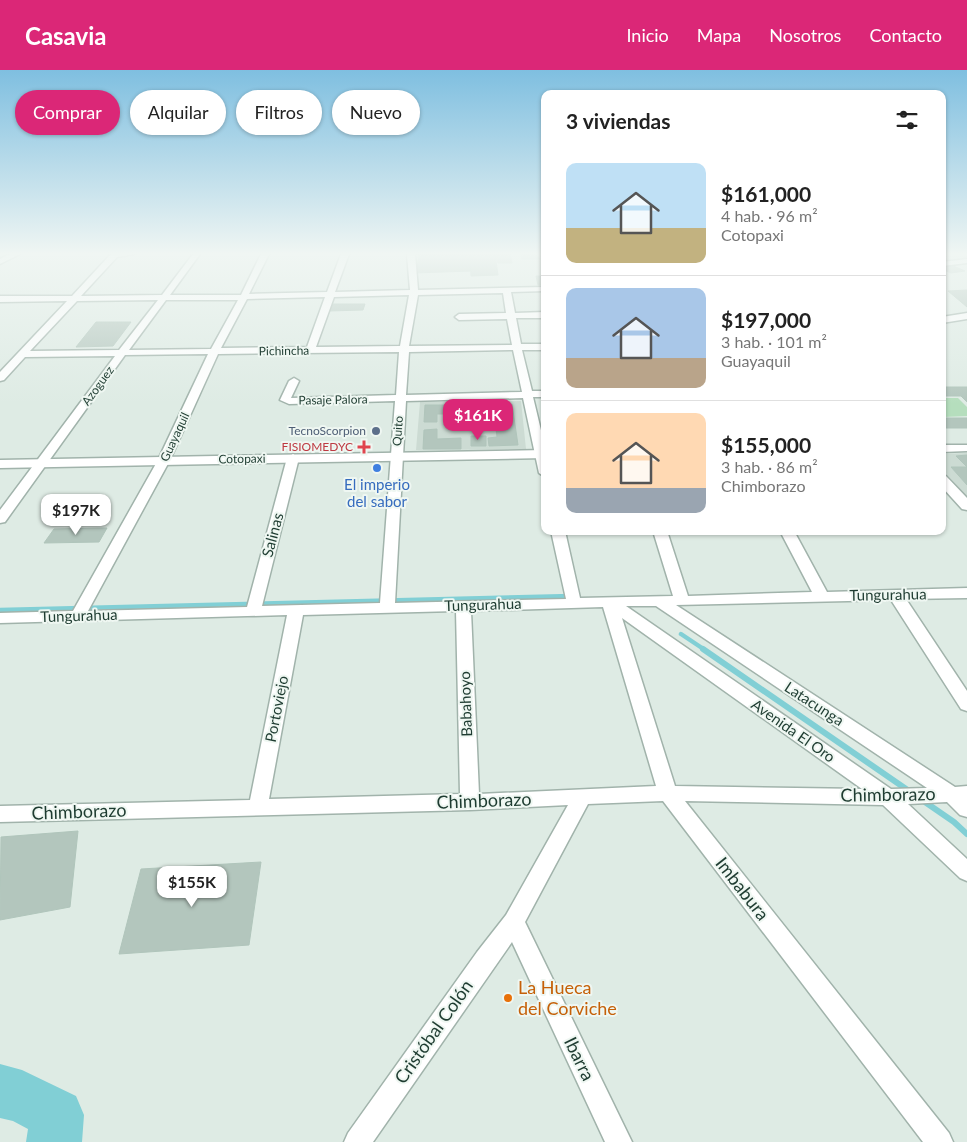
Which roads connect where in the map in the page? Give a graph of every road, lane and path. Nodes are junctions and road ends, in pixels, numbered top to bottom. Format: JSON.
{"nodes":[{"id":1,"x":69,"y":304,"type":"edge"},
{"id":2,"x":160,"y":304,"type":"edge"},
{"id":3,"x":240,"y":304,"type":"edge"},
{"id":4,"x":325,"y":304,"type":"edge"},
{"id":5,"x":412,"y":304,"type":"edge"},
{"id":6,"x":509,"y":304,"type":"edge"},
{"id":7,"x":541,"y":315,"type":"edge"},
{"id":8,"x":511,"y":316,"type":"junction"},
{"id":9,"x":967,"y":316,"type":"edge"},
{"id":10,"x":459,"y":318,"type":"dead end"},
{"id":11,"x":946,"y":319,"type":"edge"},
{"id":12,"x":541,"y":347,"type":"edge"},
{"id":13,"x":516,"y":348,"type":"junction"},
{"id":14,"x":404,"y":350,"type":"junction"},
{"id":15,"x":310,"y":351,"type":"junction"},
{"id":16,"x":214,"y":352,"type":"junction"},
{"id":17,"x":122,"y":353,"type":"junction"},
{"id":18,"x":23,"y":354,"type":"junction"},
{"id":19,"x":0,"y":378,"type":"edge"},
{"id":20,"x":294,"y":381,"type":"dead end"},
{"id":21,"x":541,"y":394,"type":"edge"},
{"id":22,"x":527,"y":395,"type":"junction"},
{"id":23,"x":401,"y":399,"type":"junction"},
{"id":24,"x":541,"y":447,"type":"edge"},
{"id":25,"x":967,"y":448,"type":"edge"},
{"id":26,"x":946,"y":449,"type":"edge"},
{"id":27,"x":541,"y":454,"type":"edge"},
{"id":28,"x":397,"y":456,"type":"junction"},
{"id":29,"x":293,"y":458,"type":"junction"},
{"id":30,"x":164,"y":460,"type":"junction"},
{"id":31,"x":43,"y":462,"type":"junction"},
{"id":32,"x":0,"y":464,"type":"edge"},
{"id":33,"x":946,"y":483,"type":"edge"},
{"id":34,"x":967,"y":506,"type":"edge"},
{"id":35,"x":0,"y":520,"type":"edge"},
{"id":36,"x":559,"y":535,"type":"edge"},
{"id":37,"x":661,"y":535,"type":"edge"},
{"id":38,"x":789,"y":535,"type":"edge"},
{"id":39,"x":967,"y":593,"type":"edge"},
{"id":40,"x":896,"y":595,"type":"junction"},
{"id":41,"x":822,"y":597,"type":"junction"},
{"id":42,"x":573,"y":598,"type":"junction"},
{"id":43,"x":660,"y":601,"type":"junction"},
{"id":44,"x":682,"y":601,"type":"junction"},
{"id":45,"x":609,"y":602,"type":"junction"},
{"id":46,"x":387,"y":603,"type":"junction"},
{"id":47,"x":255,"y":606,"type":"junction"},
{"id":48,"x":463,"y":606,"type":"junction"},
{"id":49,"x":296,"y":610,"type":"junction"},
{"id":50,"x":78,"y":616,"type":"junction"},
{"id":51,"x":0,"y":618,"type":"edge"},
{"id":52,"x":967,"y":705,"type":"edge"},
{"id":53,"x":668,"y":793,"type":"junction"},
{"id":54,"x":952,"y":794,"type":"edge"},
{"id":55,"x":582,"y":797,"type":"junction"},
{"id":56,"x":894,"y":797,"type":"junction"},
{"id":57,"x":470,"y":802,"type":"junction"},
{"id":58,"x":258,"y":807,"type":"junction"},
{"id":59,"x":967,"y":809,"type":"edge"},
{"id":60,"x":0,"y":814,"type":"edge"},
{"id":61,"x":967,"y":872,"type":"edge"},
{"id":62,"x":514,"y":922,"type":"junction"},
{"id":63,"x":357,"y":1142,"type":"edge"},
{"id":64,"x":619,"y":1142,"type":"edge"},
{"id":65,"x":940,"y":1142,"type":"edge"}],
"edges":[{"from":1,"to":18,"type":"street"},
{"from":2,"to":17,"type":"street","name":"Azoguez"},
{"from":3,"to":16,"type":"street","name":"Guayaquil"},
{"from":4,"to":15,"type":"street"},
{"from":5,"to":14,"type":"street","name":"Quito"},
{"from":6,"to":8,"type":"street"},
{"from":7,"to":8,"type":"street"},
{"from":8,"to":10,"type":"street"},
{"from":8,"to":13,"type":"street"},
{"from":9,"to":11,"type":"street"},
{"from":12,"to":13,"type":"street","name":"Pichincha"},
{"from":13,"to":14,"type":"street","name":"Pichincha"},
{"from":13,"to":22,"type":"street"},
{"from":14,"to":15,"type":"street","name":"Pichincha"},
{"from":14,"to":23,"type":"street","name":"Quito"},
{"from":15,"to":16,"type":"street","name":"Pichincha"},
{"from":16,"to":17,"type":"street","name":"Pichincha"},
{"from":16,"to":30,"type":"street","name":"Guayaquil"},
{"from":17,"to":18,"type":"street","name":"Pichincha"},
{"from":17,"to":31,"type":"street","name":"Azoguez"},
{"from":18,"to":19,"type":"street"},
{"from":20,"to":23,"type":"street","name":"Pasaje Palora"},
{"from":21,"to":22,"type":"street"},
{"from":22,"to":23,"type":"street"},
{"from":22,"to":24,"type":"street"},
{"from":23,"to":28,"type":"street","name":"Quito"},
{"from":25,"to":26,"type":"street"},
{"from":27,"to":28,"type":"street","name":"Cotopaxi"},
{"from":28,"to":29,"type":"street","name":"Cotopaxi"},
{"from":28,"to":46,"type":"street","name":"Quito"},
{"from":29,"to":30,"type":"street","name":"Cotopaxi"},
{"from":29,"to":47,"type":"street","name":"Salinas"},
{"from":30,"to":31,"type":"street","name":"Cotopaxi"},
{"from":30,"to":50,"type":"street","name":"Guayaquil"},
{"from":31,"to":32,"type":"street","name":"Cotopaxi"},
{"from":31,"to":35,"type":"street","name":"Azoguez"},
{"from":33,"to":34,"type":"street"},
{"from":36,"to":42,"type":"street"},
{"from":37,"to":44,"type":"street"},
{"from":38,"to":41,"type":"street"},
{"from":39,"to":40,"type":"street","name":"Tungurahua"},
{"from":40,"to":41,"type":"street","name":"Tungurahua"},
{"from":40,"to":52,"type":"street"},
{"from":41,"to":44,"type":"street","name":"Tungurahua"},
{"from":42,"to":45,"type":"street","name":"Tungurahua"},
{"from":42,"to":48,"type":"street","name":"Tungurahua"},
{"from":43,"to":44,"type":"street","name":"Tungurahua"},
{"from":43,"to":45,"type":"street","name":"Tungurahua"},
{"from":43,"to":54,"type":"street","name":"Latacunga"},
{"from":45,"to":53,"type":"street","name":"Imbabura"},
{"from":45,"to":56,"type":"street","name":"Avenida El Oro"},
{"from":46,"to":48,"type":"street","name":"Tungurahua"},
{"from":46,"to":49,"type":"street","name":"Tungurahua"},
{"from":47,"to":49,"type":"street","name":"Tungurahua"},
{"from":47,"to":50,"type":"street","name":"Tungurahua"},
{"from":48,"to":57,"type":"street","name":"Babahoyo"},
{"from":49,"to":58,"type":"street","name":"Portoviejo"},
{"from":50,"to":51,"type":"street","name":"Tungurahua"},
{"from":53,"to":55,"type":"street","name":"Chimborazo"},
{"from":53,"to":56,"type":"street","name":"Chimborazo"},
{"from":53,"to":65,"type":"street","name":"Imbabura"},
{"from":54,"to":56,"type":"street","name":"Chimborazo"},
{"from":54,"to":59,"type":"street","name":"Latacunga"},
{"from":55,"to":57,"type":"street","name":"Chimborazo"},
{"from":55,"to":62,"type":"street","name":"Cristóbal Colón"},
{"from":56,"to":61,"type":"street","name":"Avenida El Oro"},
{"from":57,"to":58,"type":"street","name":"Chimborazo"},
{"from":58,"to":60,"type":"street","name":"Chimborazo"},
{"from":62,"to":63,"type":"street","name":"Cristóbal Colón"},
{"from":62,"to":64,"type":"street","name":"Ibarra"}]}
